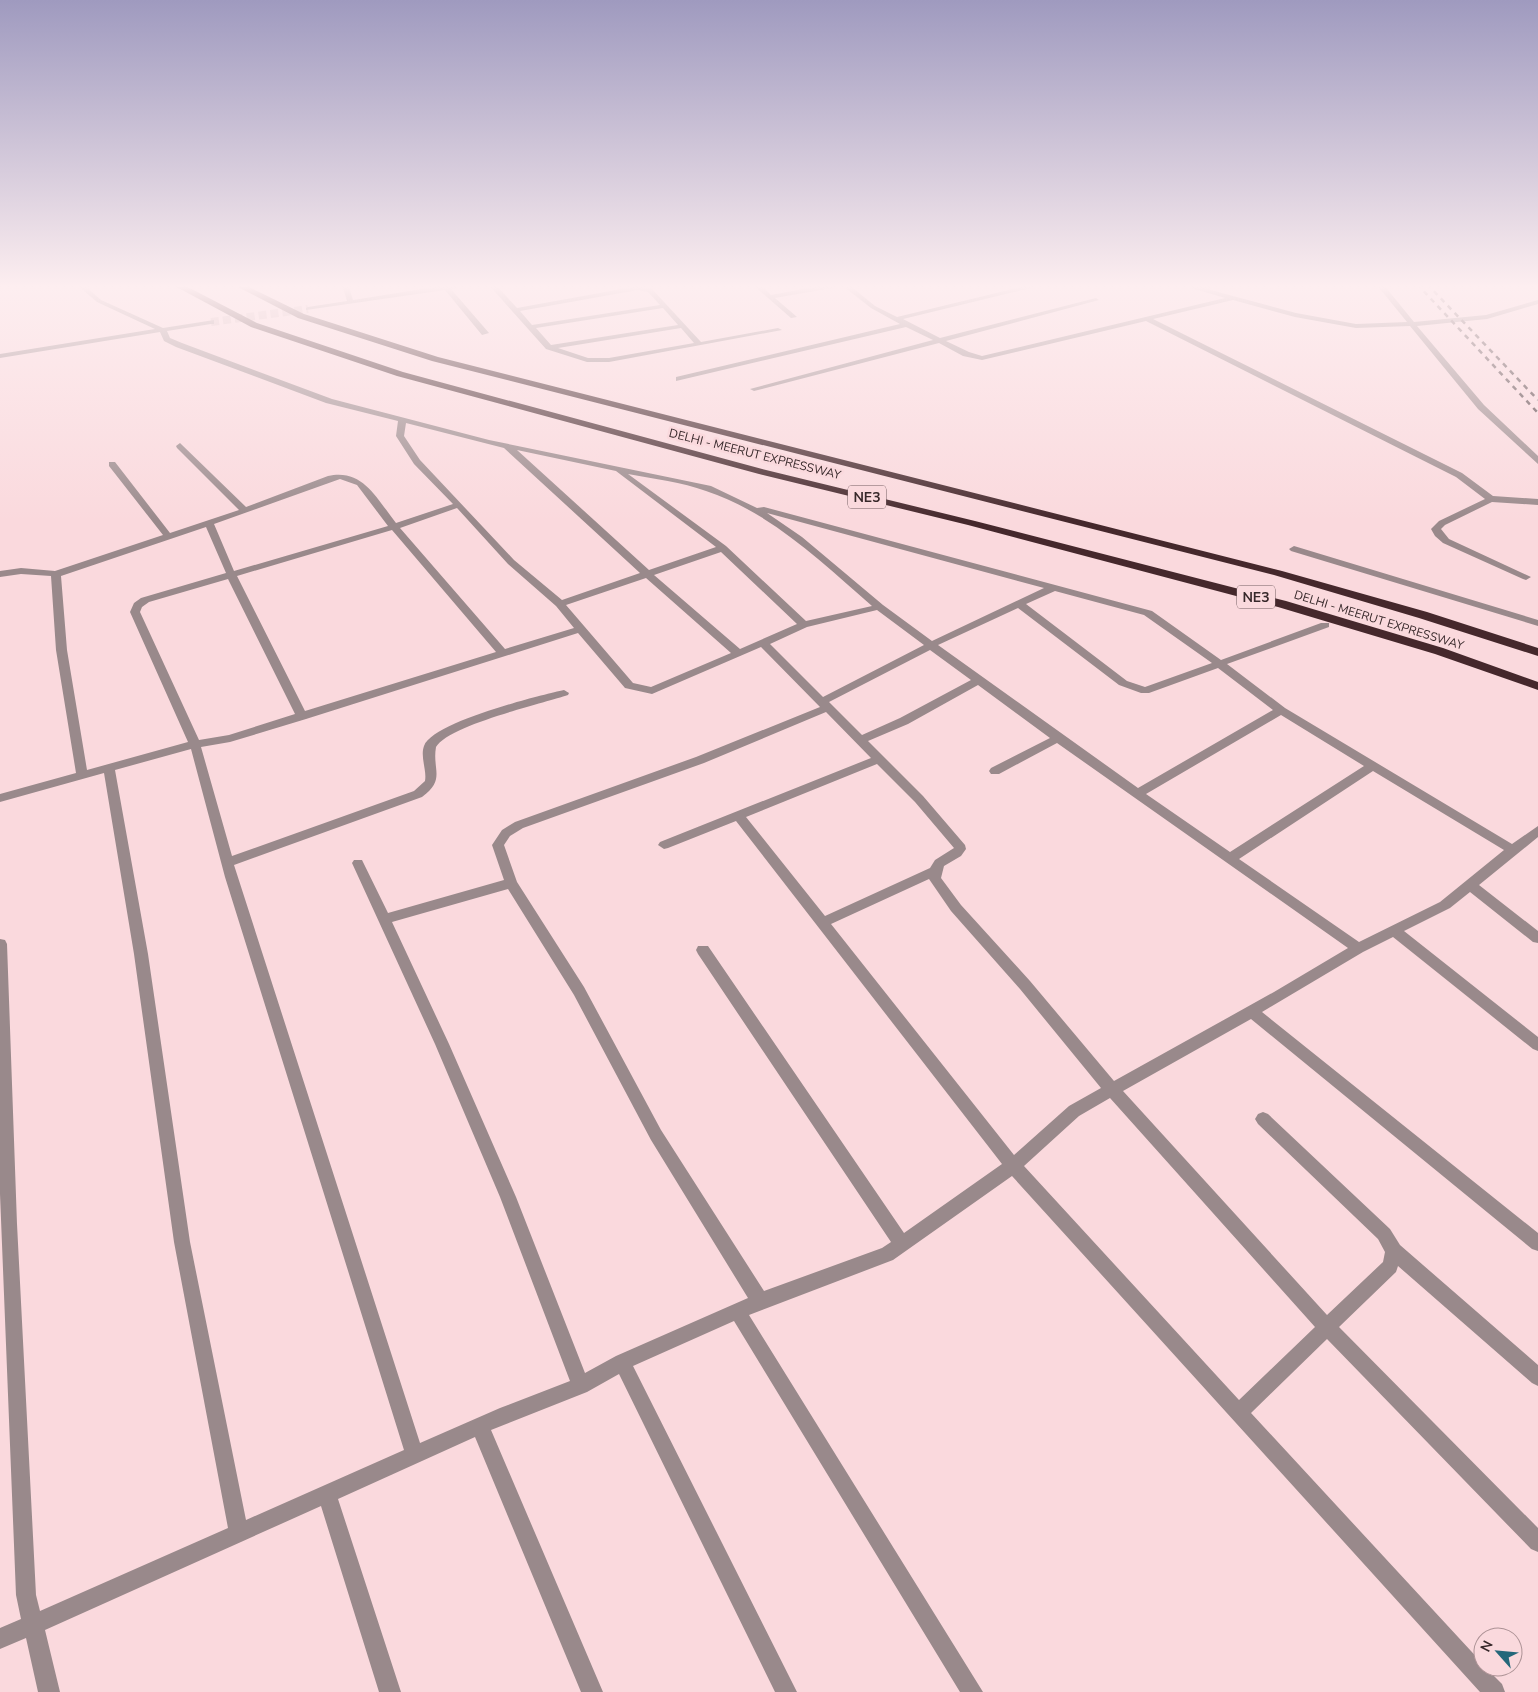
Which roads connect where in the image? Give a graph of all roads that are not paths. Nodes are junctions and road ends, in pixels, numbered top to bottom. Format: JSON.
{"nodes":[{"id":1,"x":226,"y":363,"type":"edge"},
{"id":2,"x":367,"y":363,"type":"edge"},
{"id":3,"x":450,"y":363,"type":"edge"},
{"id":4,"x":746,"y":363,"type":"edge"},
{"id":5,"x":854,"y":363,"type":"edge"},
{"id":6,"x":1235,"y":363,"type":"edge"},
{"id":7,"x":1445,"y":363,"type":"edge"},
{"id":8,"x":679,"y":379,"type":"dead end"},
{"id":9,"x":754,"y":389,"type":"dead end"},
{"id":10,"x":402,"y":420,"type":"junction"},
{"id":11,"x":180,"y":446,"type":"dead end"},
{"id":12,"x":507,"y":446,"type":"junction"},
{"id":13,"x":1538,"y":461,"type":"edge"},
{"id":14,"x":112,"y":464,"type":"dead end"},
{"id":15,"x":615,"y":468,"type":"junction"},
{"id":16,"x":1490,"y":500,"type":"junction"},
{"id":17,"x":1538,"y":502,"type":"edge"},
{"id":18,"x":458,"y":505,"type":"junction"},
{"id":19,"x":748,"y":506,"type":"junction"},
{"id":20,"x":244,"y":510,"type":"junction"},
{"id":21,"x":209,"y":522,"type":"junction"},
{"id":22,"x":394,"y":527,"type":"junction"},
{"id":23,"x":168,"y":536,"type":"junction"},
{"id":24,"x":723,"y":548,"type":"junction"},
{"id":25,"x":1294,"y":549,"type":"dead end"},
{"id":26,"x":0,"y":574,"type":"edge"},
{"id":27,"x":56,"y":574,"type":"junction"},
{"id":28,"x":231,"y":574,"type":"junction"},
{"id":29,"x":647,"y":574,"type":"junction"},
{"id":30,"x":1526,"y":577,"type":"dead end"},
{"id":31,"x":1055,"y":587,"type":"junction"},
{"id":32,"x":1018,"y":603,"type":"junction"},
{"id":33,"x":560,"y":604,"type":"junction"},
{"id":34,"x":879,"y":607,"type":"junction"},
{"id":35,"x":1538,"y":623,"type":"edge"},
{"id":36,"x":804,"y":626,"type":"junction"},
{"id":37,"x":1324,"y":626,"type":"dead end"},
{"id":38,"x":580,"y":630,"type":"junction"},
{"id":39,"x":763,"y":643,"type":"junction"},
{"id":40,"x":931,"y":645,"type":"junction"},
{"id":41,"x":1538,"y":652,"type":"edge"},
{"id":42,"x":503,"y":653,"type":"junction"},
{"id":43,"x":739,"y":654,"type":"junction"},
{"id":44,"x":1217,"y":663,"type":"junction"},
{"id":45,"x":979,"y":680,"type":"junction"},
{"id":46,"x":1538,"y":686,"type":"edge"},
{"id":47,"x":564,"y":693,"type":"dead end"},
{"id":48,"x":824,"y":705,"type":"junction"},
{"id":49,"x":1281,"y":710,"type":"junction"},
{"id":50,"x":302,"y":717,"type":"junction"},
{"id":51,"x":1058,"y":738,"type":"junction"},
{"id":52,"x":860,"y":740,"type":"junction"},
{"id":53,"x":196,"y":744,"type":"junction"},
{"id":54,"x":879,"y":759,"type":"junction"},
{"id":55,"x":1372,"y":766,"type":"junction"},
{"id":56,"x":109,"y":768,"type":"junction"},
{"id":57,"x":995,"y":771,"type":"dead end"},
{"id":58,"x":82,"y":775,"type":"junction"},
{"id":59,"x":1138,"y":793,"type":"junction"},
{"id":60,"x":0,"y":798,"type":"edge"},
{"id":61,"x":739,"y":816,"type":"junction"},
{"id":62,"x":1538,"y":830,"type":"edge"},
{"id":63,"x":664,"y":845,"type":"dead end"},
{"id":64,"x":1514,"y":850,"type":"junction"},
{"id":65,"x":1229,"y":859,"type":"junction"},
{"id":66,"x":227,"y":863,"type":"junction"},
{"id":67,"x":358,"y":863,"type":"dead end"},
{"id":68,"x":935,"y":871,"type":"junction"},
{"id":69,"x":511,"y":884,"type":"junction"},
{"id":70,"x":1470,"y":885,"type":"junction"},
{"id":71,"x":385,"y":919,"type":"junction"},
{"id":72,"x":821,"y":923,"type":"junction"},
{"id":73,"x":1394,"y":930,"type":"junction"},
{"id":74,"x":1538,"y":938,"type":"edge"},
{"id":75,"x":0,"y":944,"type":"edge"},
{"id":76,"x":1358,"y":948,"type":"junction"},
{"id":77,"x":703,"y":950,"type":"dead end"},
{"id":78,"x":1251,"y":1012,"type":"junction"},
{"id":79,"x":1538,"y":1045,"type":"edge"},
{"id":80,"x":1112,"y":1090,"type":"junction"},
{"id":81,"x":1263,"y":1119,"type":"dead end"},
{"id":82,"x":1013,"y":1166,"type":"junction"},
{"id":83,"x":1538,"y":1243,"type":"edge"},
{"id":84,"x":902,"y":1244,"type":"junction"},
{"id":85,"x":1394,"y":1251,"type":"junction"},
{"id":86,"x":760,"y":1302,"type":"junction"},
{"id":87,"x":737,"y":1311,"type":"junction"},
{"id":88,"x":1327,"y":1327,"type":"junction"},
{"id":89,"x":622,"y":1362,"type":"junction"},
{"id":90,"x":1538,"y":1377,"type":"edge"},
{"id":91,"x":581,"y":1386,"type":"junction"},
{"id":92,"x":1238,"y":1413,"type":"junction"},
{"id":93,"x":480,"y":1426,"type":"junction"},
{"id":94,"x":415,"y":1455,"type":"junction"},
{"id":95,"x":327,"y":1494,"type":"junction"},
{"id":96,"x":240,"y":1533,"type":"junction"},
{"id":97,"x":1538,"y":1542,"type":"edge"},
{"id":98,"x":33,"y":1625,"type":"junction"},
{"id":99,"x":0,"y":1639,"type":"edge"},
{"id":100,"x":50,"y":1692,"type":"edge"},
{"id":101,"x":390,"y":1692,"type":"edge"},
{"id":102,"x":592,"y":1692,"type":"edge"},
{"id":103,"x":786,"y":1692,"type":"edge"},
{"id":104,"x":972,"y":1692,"type":"edge"},
{"id":105,"x":1494,"y":1692,"type":"edge"}],
"edges":[{"from":1,"to":10,"type":"street"},
{"from":2,"to":46,"type":"highway","name":"DELHI - MEERUT EXPRESSWAY","number":"NE3"},
{"from":3,"to":41,"type":"highway","name":"DELHI - MEERUT EXPRESSWAY","number":"NE3"},
{"from":4,"to":8,"type":"street"},
{"from":5,"to":9,"type":"street"},
{"from":6,"to":16,"type":"street"},
{"from":7,"to":13,"type":"street"},
{"from":10,"to":12,"type":"street"},
{"from":10,"to":18,"type":"street"},
{"from":11,"to":20,"type":"street"},
{"from":12,"to":15,"type":"street"},
{"from":12,"to":29,"type":"street"},
{"from":14,"to":23,"type":"street"},
{"from":15,"to":19,"type":"street"},
{"from":15,"to":24,"type":"street"},
{"from":16,"to":17,"type":"street"},
{"from":16,"to":30,"type":"street"},
{"from":18,"to":22,"type":"street"},
{"from":18,"to":33,"type":"street"},
{"from":19,"to":31,"type":"street"},
{"from":19,"to":34,"type":"street"},
{"from":20,"to":21,"type":"street"},
{"from":20,"to":22,"type":"street"},
{"from":21,"to":23,"type":"street"},
{"from":21,"to":28,"type":"street"},
{"from":22,"to":28,"type":"street"},
{"from":22,"to":42,"type":"street"},
{"from":23,"to":27,"type":"street"},
{"from":24,"to":29,"type":"street"},
{"from":24,"to":36,"type":"street"},
{"from":25,"to":35,"type":"street"},
{"from":26,"to":27,"type":"street"},
{"from":27,"to":58,"type":"street"},
{"from":28,"to":50,"type":"street"},
{"from":28,"to":53,"type":"street"},
{"from":29,"to":33,"type":"street"},
{"from":29,"to":43,"type":"street"},
{"from":31,"to":32,"type":"street"},
{"from":31,"to":44,"type":"street"},
{"from":32,"to":40,"type":"street"},
{"from":32,"to":44,"type":"street"},
{"from":33,"to":38,"type":"street"},
{"from":34,"to":36,"type":"street"},
{"from":34,"to":40,"type":"street"},
{"from":36,"to":39,"type":"street"},
{"from":37,"to":44,"type":"street"},
{"from":38,"to":42,"type":"street"},
{"from":38,"to":43,"type":"street"},
{"from":39,"to":43,"type":"street"},
{"from":39,"to":48,"type":"street"},
{"from":40,"to":45,"type":"street"},
{"from":40,"to":48,"type":"street"},
{"from":42,"to":50,"type":"street"},
{"from":44,"to":49,"type":"street"},
{"from":45,"to":51,"type":"street"},
{"from":45,"to":52,"type":"street"},
{"from":47,"to":66,"type":"street"},
{"from":48,"to":52,"type":"street"},
{"from":48,"to":69,"type":"street"},
{"from":49,"to":55,"type":"street"},
{"from":49,"to":59,"type":"street"},
{"from":50,"to":53,"type":"street"},
{"from":51,"to":57,"type":"street"},
{"from":51,"to":59,"type":"street"},
{"from":52,"to":54,"type":"street"},
{"from":53,"to":56,"type":"street"},
{"from":53,"to":66,"type":"street"},
{"from":54,"to":61,"type":"street"},
{"from":54,"to":68,"type":"street"},
{"from":55,"to":64,"type":"street"},
{"from":55,"to":65,"type":"street"},
{"from":56,"to":58,"type":"street"},
{"from":56,"to":96,"type":"street"},
{"from":58,"to":60,"type":"street"},
{"from":59,"to":65,"type":"street"},
{"from":61,"to":63,"type":"street"},
{"from":61,"to":72,"type":"street"},
{"from":62,"to":64,"type":"street"},
{"from":64,"to":70,"type":"street"},
{"from":65,"to":76,"type":"street"},
{"from":66,"to":94,"type":"street"},
{"from":67,"to":71,"type":"street"},
{"from":68,"to":72,"type":"street"},
{"from":68,"to":80,"type":"street"},
{"from":69,"to":71,"type":"street"},
{"from":69,"to":86,"type":"street"},
{"from":70,"to":73,"type":"street"},
{"from":70,"to":74,"type":"street"},
{"from":71,"to":91,"type":"street"},
{"from":72,"to":82,"type":"street"},
{"from":73,"to":76,"type":"street"},
{"from":73,"to":79,"type":"street"},
{"from":75,"to":98,"type":"street"},
{"from":76,"to":78,"type":"street"},
{"from":77,"to":84,"type":"street"},
{"from":78,"to":80,"type":"street"},
{"from":78,"to":83,"type":"street"},
{"from":80,"to":82,"type":"street"},
{"from":80,"to":88,"type":"street"},
{"from":81,"to":85,"type":"street"},
{"from":82,"to":84,"type":"street"},
{"from":82,"to":92,"type":"street"},
{"from":84,"to":86,"type":"street"},
{"from":85,"to":88,"type":"street"},
{"from":85,"to":90,"type":"street"},
{"from":86,"to":87,"type":"street"},
{"from":87,"to":89,"type":"street"},
{"from":87,"to":104,"type":"street"},
{"from":88,"to":92,"type":"street"},
{"from":88,"to":97,"type":"street"},
{"from":89,"to":91,"type":"street"},
{"from":89,"to":103,"type":"street"},
{"from":91,"to":93,"type":"street"},
{"from":92,"to":105,"type":"street"},
{"from":93,"to":94,"type":"street"},
{"from":93,"to":102,"type":"street"},
{"from":94,"to":95,"type":"street"},
{"from":95,"to":96,"type":"street"},
{"from":95,"to":101,"type":"street"},
{"from":96,"to":98,"type":"street"},
{"from":98,"to":99,"type":"street"},
{"from":98,"to":100,"type":"street"}]}
